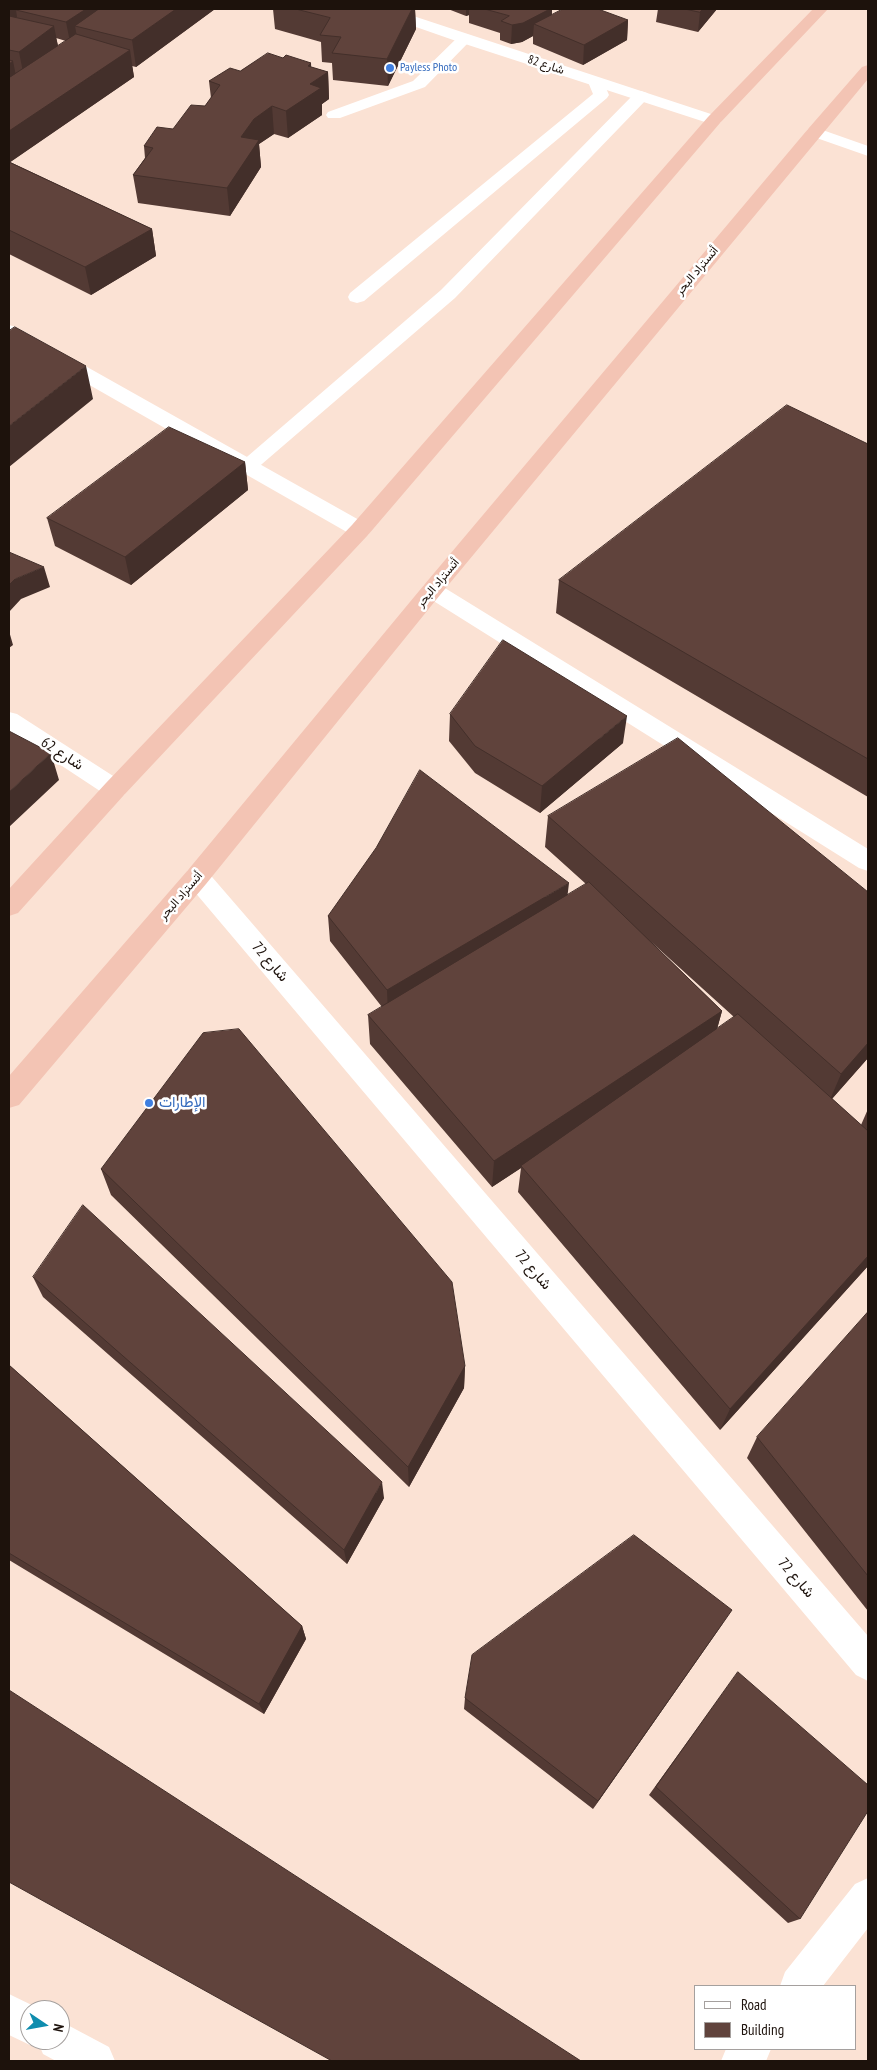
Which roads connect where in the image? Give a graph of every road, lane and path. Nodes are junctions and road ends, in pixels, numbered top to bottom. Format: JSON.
{"nodes":[{"id":1,"x":821,"y":9,"type":"edge"},
{"id":2,"x":390,"y":10,"type":"edge"},
{"id":3,"x":464,"y":39,"type":"junction"},
{"id":4,"x":868,"y":70,"type":"edge"},
{"id":5,"x":596,"y":82,"type":"junction"},
{"id":6,"x":641,"y":96,"type":"junction"},
{"id":7,"x":334,"y":115,"type":"dead end"},
{"id":8,"x":714,"y":120,"type":"junction"},
{"id":9,"x":814,"y":132,"type":"junction"},
{"id":10,"x":868,"y":151,"type":"edge"},
{"id":11,"x":357,"y":297,"type":"dead end"},
{"id":12,"x":9,"y":331,"type":"edge"},
{"id":13,"x":248,"y":466,"type":"junction"},
{"id":14,"x":360,"y":530,"type":"junction"},
{"id":15,"x":432,"y":590,"type":"junction"},
{"id":16,"x":9,"y":720,"type":"edge"},
{"id":17,"x":115,"y":789,"type":"junction"},
{"id":18,"x":868,"y":861,"type":"edge"},
{"id":19,"x":197,"y":877,"type":"junction"},
{"id":20,"x":9,"y":906,"type":"edge"},
{"id":21,"x":9,"y":1096,"type":"edge"},
{"id":22,"x":868,"y":1662,"type":"edge"},
{"id":23,"x":868,"y":1897,"type":"edge"},
{"id":24,"x":800,"y":1985,"type":"edge"},
{"id":25,"x":70,"y":2047,"type":"edge"},
{"id":26,"x":750,"y":2050,"type":"edge"},
{"id":27,"x":96,"y":2061,"type":"edge"},
{"id":28,"x":741,"y":2061,"type":"edge"}],
"edges":[{"from":1,"to":8,"type":"highway"},
{"from":2,"to":3,"type":"street","name":"شارع 82"},
{"from":3,"to":5,"type":"street","name":"شارع 82"},
{"from":3,"to":7,"type":"street"},
{"from":4,"to":9,"type":"highway","name":"أتستراد البحر"},
{"from":5,"to":6,"type":"street","name":"شارع 82"},
{"from":5,"to":11,"type":"street"},
{"from":6,"to":8,"type":"street","name":"شارع 82"},
{"from":6,"to":13,"type":"street"},
{"from":8,"to":14,"type":"highway"},
{"from":9,"to":10,"type":"street"},
{"from":9,"to":15,"type":"highway","name":"أتستراد البحر"},
{"from":12,"to":13,"type":"street"},
{"from":13,"to":14,"type":"street"},
{"from":14,"to":17,"type":"highway"},
{"from":15,"to":18,"type":"street"},
{"from":15,"to":19,"type":"highway","name":"أتستراد البحر"},
{"from":16,"to":17,"type":"street","name":"شارع 62"},
{"from":17,"to":20,"type":"highway"},
{"from":19,"to":21,"type":"highway","name":"أتستراد البحر"},
{"from":19,"to":22,"type":"street","name":"شارع 72"},
{"from":23,"to":24,"type":"street"},
{"from":25,"to":27,"type":"street"},
{"from":26,"to":28,"type":"street"}]}
